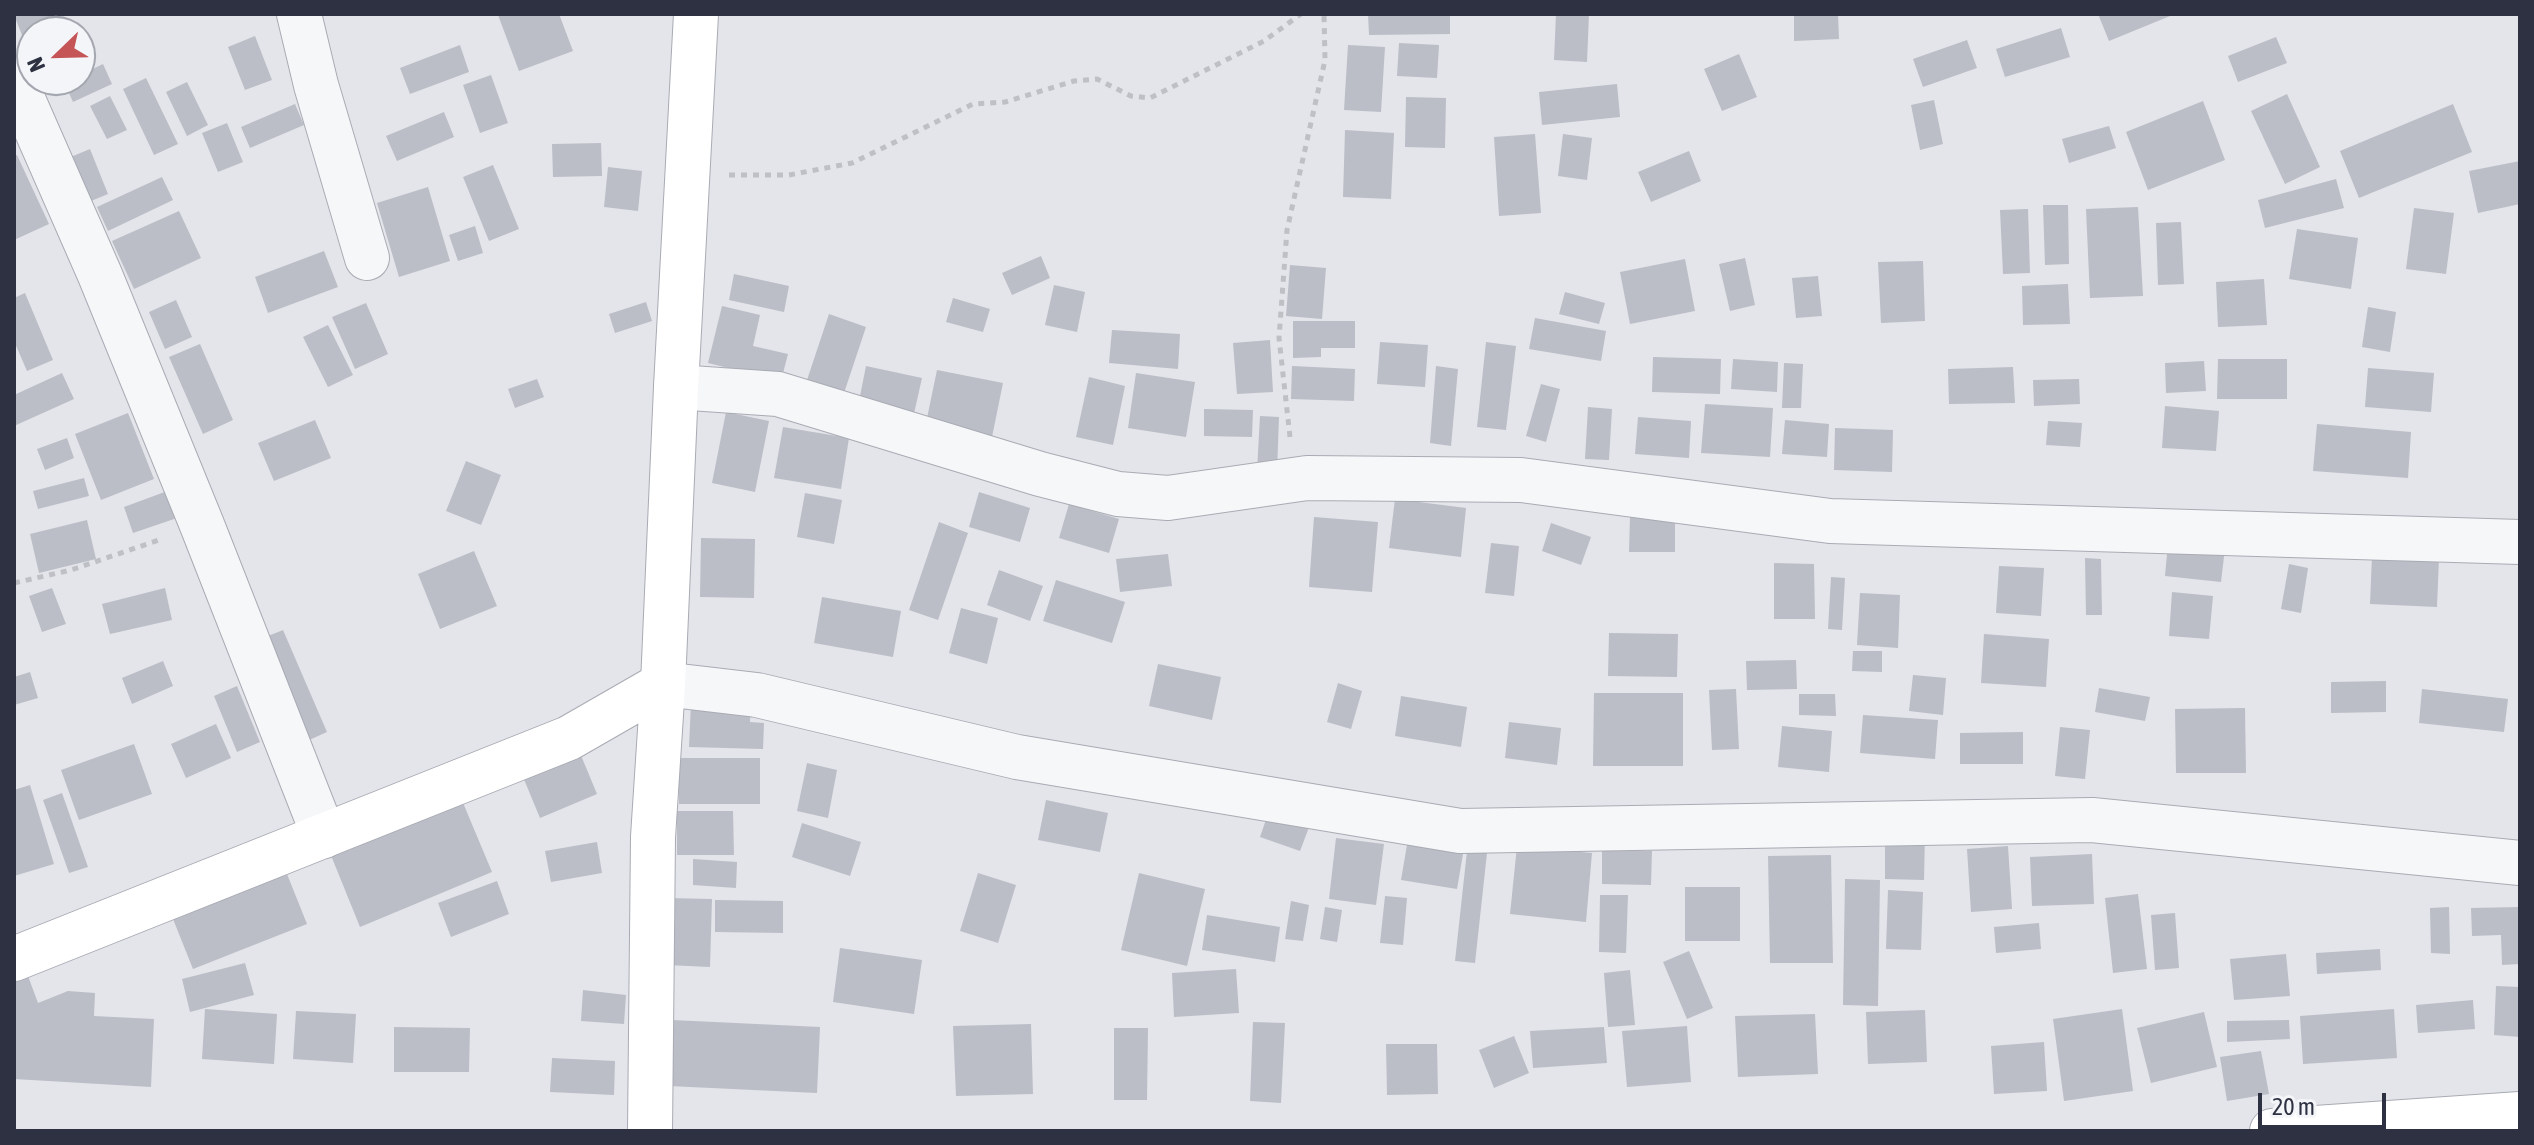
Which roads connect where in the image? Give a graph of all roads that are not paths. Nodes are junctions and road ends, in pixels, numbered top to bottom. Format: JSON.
{"nodes":[{"id":1,"x":299,"y":14,"type":"edge"},
{"id":2,"x":696,"y":14,"type":"edge"},
{"id":3,"x":14,"y":79,"type":"edge"},
{"id":4,"x":367,"y":258,"type":"dead end"},
{"id":5,"x":676,"y":387,"type":"junction"},
{"id":6,"x":2520,"y":542,"type":"edge"},
{"id":7,"x":663,"y":684,"type":"junction"},
{"id":8,"x":324,"y":836,"type":"junction"},
{"id":9,"x":2520,"y":863,"type":"edge"},
{"id":10,"x":14,"y":959,"type":"edge"},
{"id":11,"x":2520,"y":1114,"type":"edge"},
{"id":12,"x":650,"y":1131,"type":"edge"},
{"id":13,"x":2272,"y":1131,"type":"edge"}],
"edges":[{"from":1,"to":4,"type":"street"},
{"from":2,"to":5,"type":"street"},
{"from":3,"to":8,"type":"street"},
{"from":5,"to":6,"type":"street"},
{"from":5,"to":7,"type":"street"},
{"from":7,"to":8,"type":"street"},
{"from":7,"to":9,"type":"street"},
{"from":7,"to":12,"type":"street"},
{"from":8,"to":10,"type":"street"},
{"from":11,"to":13,"type":"street"}]}
